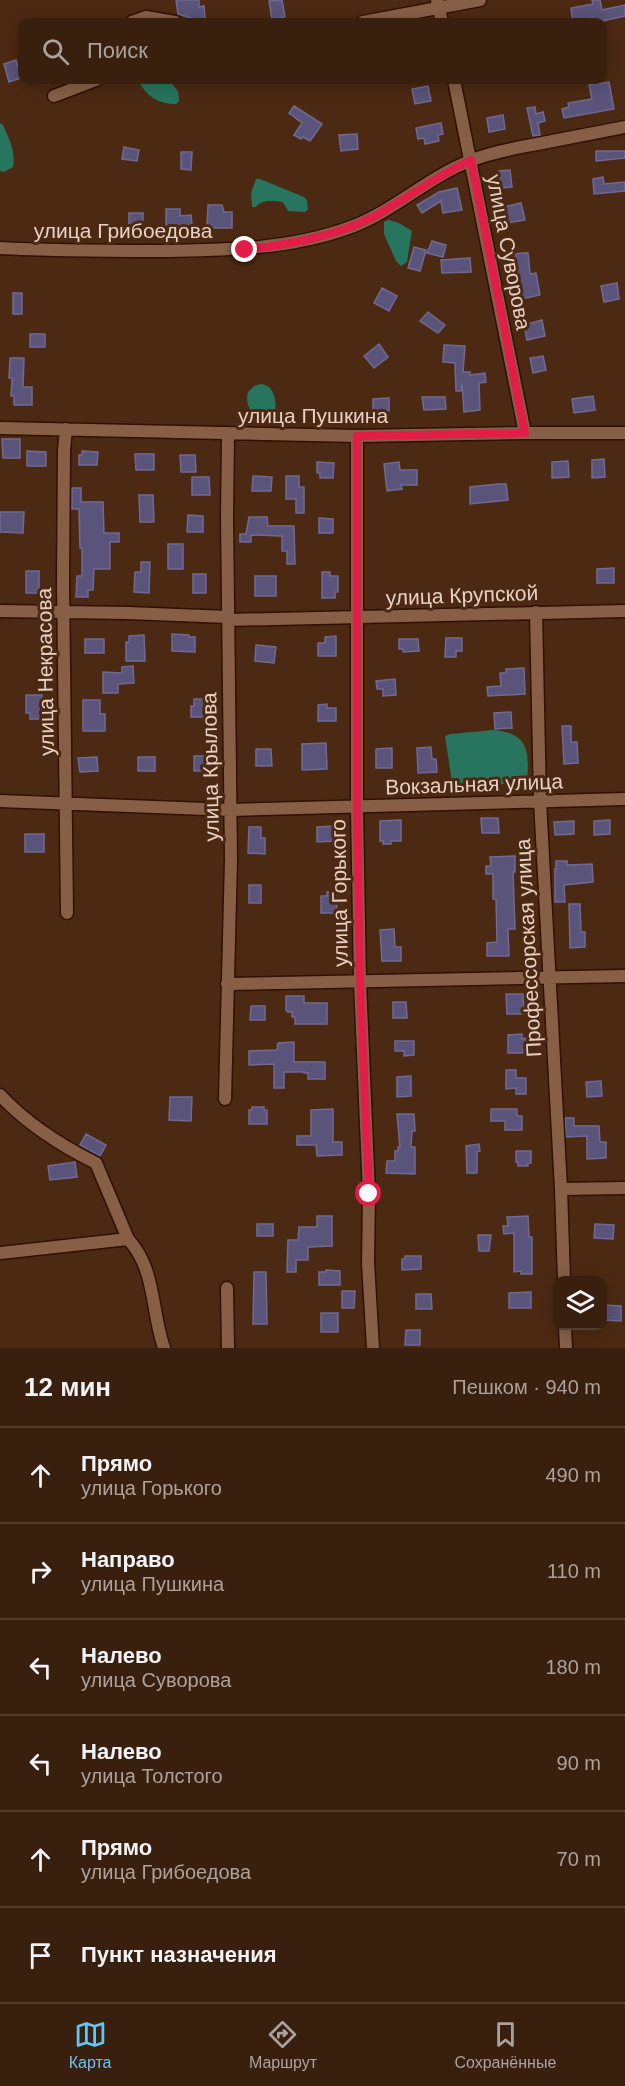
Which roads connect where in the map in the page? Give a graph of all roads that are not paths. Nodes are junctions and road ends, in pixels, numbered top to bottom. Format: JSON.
{"nodes":[{"id":1,"x":480,"y":0,"type":"edge"},
{"id":2,"x":438,"y":4,"type":"edge"},
{"id":3,"x":380,"y":18,"type":"edge"},
{"id":4,"x":86,"y":84,"type":"edge"},
{"id":5,"x":455,"y":84,"type":"edge"},
{"id":6,"x":54,"y":96,"type":"dead end"},
{"id":7,"x":625,"y":127,"type":"edge"},
{"id":8,"x":471,"y":160,"type":"junction"},
{"id":9,"x":0,"y":248,"type":"edge"},
{"id":10,"x":0,"y":428,"type":"edge"},
{"id":11,"x":66,"y":429,"type":"junction"},
{"id":12,"x":525,"y":433,"type":"junction"},
{"id":13,"x":228,"y":434,"type":"junction"},
{"id":14,"x":625,"y":434,"type":"edge"},
{"id":15,"x":357,"y":436,"type":"junction"},
{"id":16,"x":0,"y":611,"type":"edge"},
{"id":17,"x":625,"y":611,"type":"edge"},
{"id":18,"x":536,"y":612,"type":"junction"},
{"id":19,"x":65,"y":613,"type":"junction"},
{"id":20,"x":357,"y":618,"type":"junction"},
{"id":21,"x":228,"y":619,"type":"junction"},
{"id":22,"x":625,"y":799,"type":"edge"},
{"id":23,"x":0,"y":801,"type":"edge"},
{"id":24,"x":540,"y":801,"type":"junction"},
{"id":25,"x":66,"y":802,"type":"junction"},
{"id":26,"x":357,"y":808,"type":"junction"},
{"id":27,"x":231,"y":810,"type":"junction"},
{"id":28,"x":67,"y":913,"type":"dead end"},
{"id":29,"x":625,"y":976,"type":"edge"},
{"id":30,"x":550,"y":977,"type":"junction"},
{"id":31,"x":360,"y":982,"type":"junction"},
{"id":32,"x":227,"y":984,"type":"junction"},
{"id":33,"x":0,"y":1095,"type":"edge"},
{"id":34,"x":225,"y":1100,"type":"dead end"},
{"id":35,"x":625,"y":1188,"type":"edge"},
{"id":36,"x":561,"y":1189,"type":"junction"},
{"id":37,"x":128,"y":1239,"type":"junction"},
{"id":38,"x":0,"y":1253,"type":"edge"},
{"id":39,"x":564,"y":1276,"type":"edge"},
{"id":40,"x":228,"y":1288,"type":"dead end"},
{"id":41,"x":565,"y":1330,"type":"edge"},
{"id":42,"x":164,"y":1348,"type":"edge"},
{"id":43,"x":228,"y":1348,"type":"edge"},
{"id":44,"x":373,"y":1348,"type":"edge"},
{"id":45,"x":566,"y":1348,"type":"edge"}],
"edges":[{"from":1,"to":2,"type":"street"},
{"from":2,"to":3,"type":"street"},
{"from":4,"to":6,"type":"street"},
{"from":5,"to":8,"type":"street","name":"улица Суворова"},
{"from":7,"to":8,"type":"street","name":"улица Грибоедова"},
{"from":8,"to":9,"type":"street","name":"улица Грибоедова"},
{"from":8,"to":12,"type":"street","name":"улица Суворова"},
{"from":10,"to":11,"type":"street","name":"улица Пушкина"},
{"from":11,"to":13,"type":"street","name":"улица Пушкина"},
{"from":11,"to":19,"type":"street","name":"улица Некрасова"},
{"from":12,"to":14,"type":"street","name":"улица Пушкина"},
{"from":12,"to":15,"type":"street","name":"улица Пушкина"},
{"from":13,"to":15,"type":"street","name":"улица Пушкина"},
{"from":13,"to":21,"type":"street","name":"улица Крылова"},
{"from":15,"to":20,"type":"street","name":"улица Горького"},
{"from":16,"to":19,"type":"street","name":"улица Крупской"},
{"from":17,"to":18,"type":"street","name":"улица Крупской"},
{"from":18,"to":20,"type":"street","name":"улица Крупской"},
{"from":18,"to":24,"type":"street","name":"Профессорская улица"},
{"from":19,"to":21,"type":"street","name":"улица Крупской"},
{"from":19,"to":25,"type":"street","name":"улица Некрасова"},
{"from":20,"to":21,"type":"street","name":"улица Крупской"},
{"from":20,"to":26,"type":"street","name":"улица Горького"},
{"from":21,"to":27,"type":"street","name":"улица Крылова"},
{"from":22,"to":24,"type":"street","name":"Вокзальная улица"},
{"from":23,"to":25,"type":"street","name":"Вокзальная улица"},
{"from":24,"to":26,"type":"street","name":"Вокзальная улица"},
{"from":24,"to":30,"type":"street","name":"Профессорская улица"},
{"from":25,"to":27,"type":"street","name":"Вокзальная улица"},
{"from":25,"to":28,"type":"street","name":"улица Некрасова"},
{"from":26,"to":27,"type":"street","name":"Вокзальная улица"},
{"from":26,"to":31,"type":"street","name":"улица Горького"},
{"from":27,"to":32,"type":"street","name":"улица Крылова"},
{"from":29,"to":30,"type":"street"},
{"from":30,"to":31,"type":"street"},
{"from":30,"to":36,"type":"street","name":"Профессорская улица"},
{"from":31,"to":32,"type":"street"},
{"from":31,"to":44,"type":"street","name":"улица Горького"},
{"from":32,"to":34,"type":"street","name":"улица Крылова"},
{"from":33,"to":37,"type":"street"},
{"from":35,"to":36,"type":"street"},
{"from":36,"to":39,"type":"street","name":"Профессорская улица"},
{"from":37,"to":38,"type":"street"},
{"from":37,"to":42,"type":"street"},
{"from":40,"to":43,"type":"street"},
{"from":41,"to":45,"type":"street"}]}
